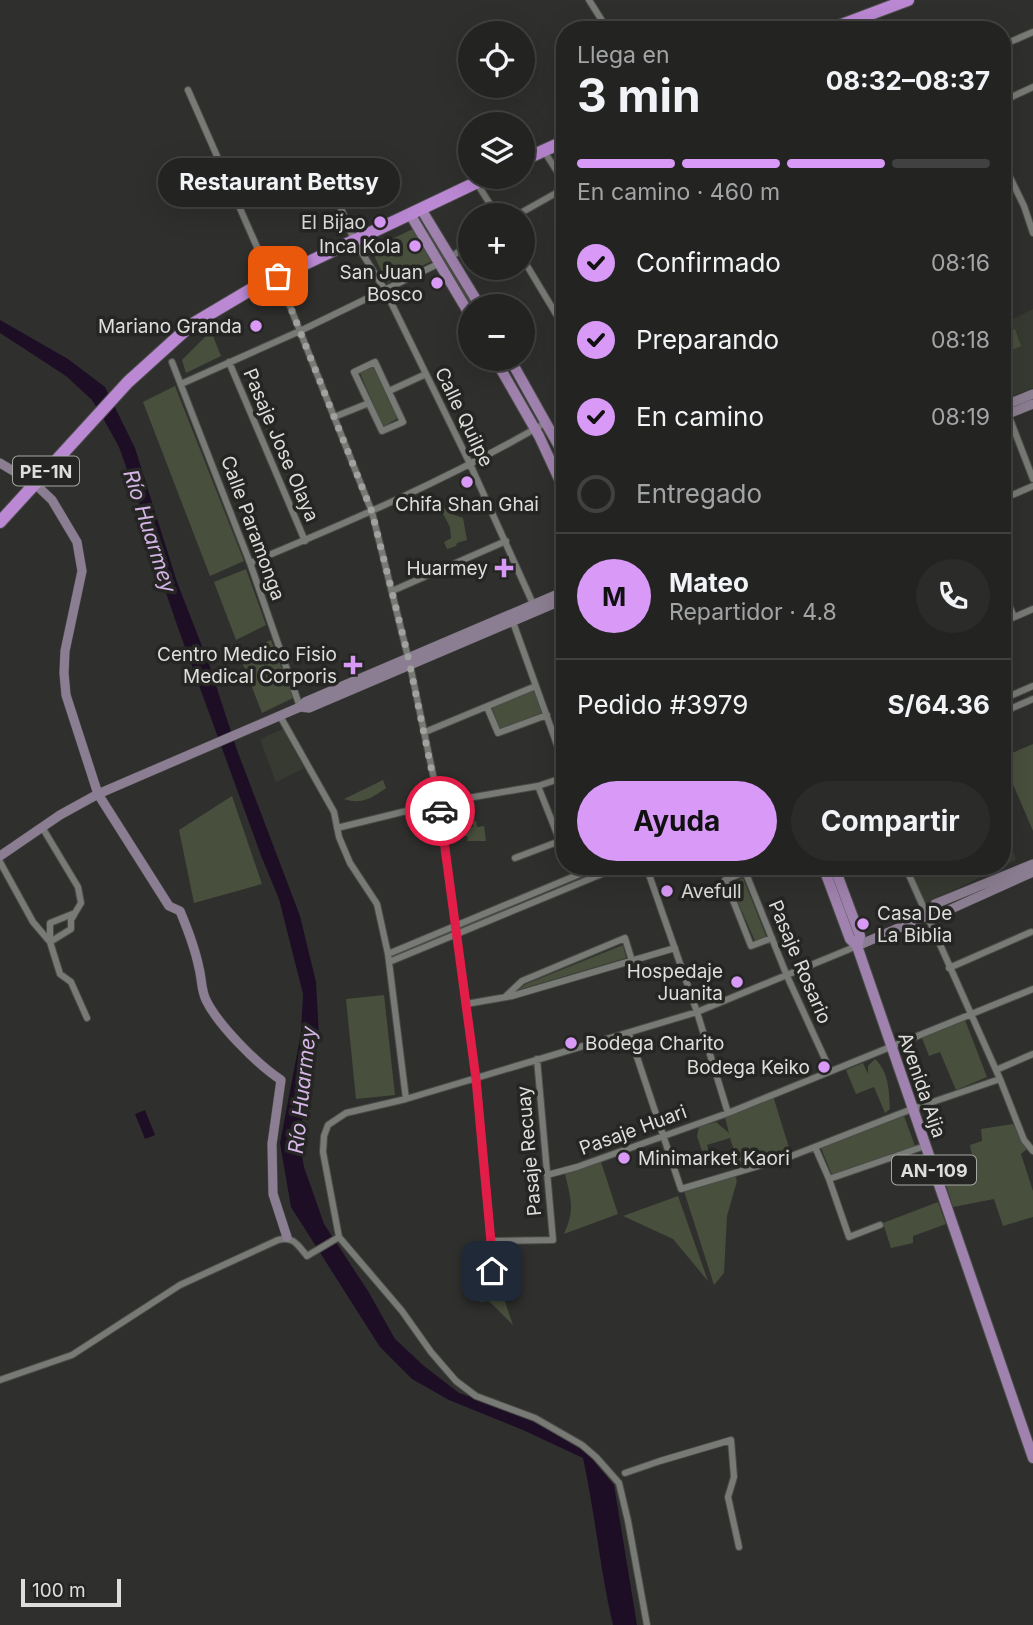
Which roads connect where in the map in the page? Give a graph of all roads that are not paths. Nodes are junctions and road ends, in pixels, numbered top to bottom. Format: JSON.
{"nodes":[{"id":1,"x":589,"y":0,"type":"edge"},
{"id":2,"x":908,"y":0,"type":"edge"},
{"id":3,"x":602,"y":21,"type":"edge"},
{"id":4,"x":865,"y":21,"type":"edge"},
{"id":5,"x":1033,"y":32,"type":"edge"},
{"id":6,"x":1011,"y":42,"type":"edge"},
{"id":7,"x":1033,"y":87,"type":"edge"},
{"id":8,"x":188,"y":90,"type":"dead end"},
{"id":9,"x":1011,"y":97,"type":"edge"},
{"id":10,"x":556,"y":145,"type":"edge"},
{"id":11,"x":544,"y":150,"type":"junction"},
{"id":12,"x":535,"y":154,"type":"edge"},
{"id":13,"x":556,"y":171,"type":"edge"},
{"id":14,"x":1011,"y":179,"type":"edge"},
{"id":15,"x":462,"y":189,"type":"edge"},
{"id":16,"x":556,"y":191,"type":"edge"},
{"id":17,"x":239,"y":202,"type":"junction"},
{"id":18,"x":535,"y":204,"type":"edge"},
{"id":19,"x":416,"y":211,"type":"junction"},
{"id":20,"x":1033,"y":233,"type":"edge"},
{"id":21,"x":354,"y":240,"type":"junction"},
{"id":22,"x":458,"y":253,"type":"edge"},
{"id":23,"x":452,"y":257,"type":"junction"},
{"id":24,"x":440,"y":263,"type":"junction"},
{"id":25,"x":535,"y":277,"type":"edge"},
{"id":26,"x":275,"y":278,"type":"junction"},
{"id":27,"x":385,"y":290,"type":"junction"},
{"id":28,"x":458,"y":294,"type":"edge"},
{"id":29,"x":474,"y":294,"type":"edge"},
{"id":30,"x":556,"y":309,"type":"edge"},
{"id":31,"x":300,"y":331,"type":"junction"},
{"id":32,"x":172,"y":362,"type":"dead end"},
{"id":33,"x":229,"y":362,"type":"junction"},
{"id":34,"x":502,"y":371,"type":"edge"},
{"id":35,"x":517,"y":371,"type":"edge"},
{"id":36,"x":426,"y":374,"type":"junction"},
{"id":37,"x":181,"y":384,"type":"junction"},
{"id":38,"x":389,"y":391,"type":"junction"},
{"id":39,"x":1033,"y":394,"type":"edge"},
{"id":40,"x":369,"y":403,"type":"junction"},
{"id":41,"x":1033,"y":404,"type":"edge"},
{"id":42,"x":1011,"y":405,"type":"edge"},
{"id":43,"x":1011,"y":408,"type":"edge"},
{"id":44,"x":334,"y":417,"type":"junction"},
{"id":45,"x":545,"y":423,"type":"junction"},
{"id":46,"x":1011,"y":426,"type":"edge"},
{"id":47,"x":535,"y":429,"type":"junction"},
{"id":48,"x":556,"y":442,"type":"edge"},
{"id":49,"x":0,"y":463,"type":"edge"},
{"id":50,"x":470,"y":464,"type":"junction"},
{"id":51,"x":556,"y":473,"type":"edge"},
{"id":52,"x":1033,"y":479,"type":"edge"},
{"id":53,"x":34,"y":484,"type":"junction"},
{"id":54,"x":1033,"y":486,"type":"edge"},
{"id":55,"x":1011,"y":496,"type":"edge"},
{"id":56,"x":372,"y":512,"type":"junction"},
{"id":57,"x":0,"y":522,"type":"edge"},
{"id":58,"x":305,"y":541,"type":"junction"},
{"id":59,"x":506,"y":541,"type":"junction"},
{"id":60,"x":250,"y":563,"type":"junction"},
{"id":61,"x":392,"y":591,"type":"junction"},
{"id":62,"x":556,"y":596,"type":"edge"},
{"id":63,"x":556,"y":602,"type":"edge"},
{"id":64,"x":535,"y":608,"type":"junction"},
{"id":65,"x":1033,"y":609,"type":"edge"},
{"id":66,"x":1011,"y":610,"type":"edge"},
{"id":67,"x":1014,"y":617,"type":"junction"},
{"id":68,"x":1011,"y":618,"type":"edge"},
{"id":69,"x":513,"y":622,"type":"junction"},
{"id":70,"x":409,"y":660,"type":"junction"},
{"id":71,"x":537,"y":686,"type":"junction"},
{"id":72,"x":1033,"y":687,"type":"edge"},
{"id":73,"x":1011,"y":696,"type":"edge"},
{"id":74,"x":1033,"y":699,"type":"edge"},
{"id":75,"x":300,"y":707,"type":"junction"},
{"id":76,"x":487,"y":707,"type":"junction"},
{"id":77,"x":1011,"y":709,"type":"edge"},
{"id":78,"x":280,"y":716,"type":"junction"},
{"id":79,"x":547,"y":716,"type":"junction"},
{"id":80,"x":425,"y":732,"type":"junction"},
{"id":81,"x":556,"y":742,"type":"edge"},
{"id":82,"x":556,"y":780,"type":"edge"},
{"id":83,"x":538,"y":786,"type":"junction"},
{"id":84,"x":98,"y":794,"type":"junction"},
{"id":85,"x":439,"y":803,"type":"junction"},
{"id":86,"x":42,"y":827,"type":"junction"},
{"id":87,"x":337,"y":828,"type":"junction"},
{"id":88,"x":556,"y":831,"type":"edge"},
{"id":89,"x":556,"y":843,"type":"edge"},
{"id":90,"x":0,"y":856,"type":"edge"},
{"id":91,"x":515,"y":858,"type":"dead end"},
{"id":92,"x":0,"y":862,"type":"edge"},
{"id":93,"x":1033,"y":864,"type":"edge"},
{"id":94,"x":1033,"y":872,"type":"edge"},
{"id":95,"x":1011,"y":873,"type":"edge"},
{"id":96,"x":598,"y":875,"type":"edge"},
{"id":97,"x":649,"y":875,"type":"edge"},
{"id":98,"x":734,"y":875,"type":"edge"},
{"id":99,"x":746,"y":875,"type":"edge"},
{"id":100,"x":827,"y":875,"type":"edge"},
{"id":101,"x":837,"y":875,"type":"edge"},
{"id":102,"x":909,"y":875,"type":"edge"},
{"id":103,"x":1006,"y":875,"type":"edge"},
{"id":104,"x":575,"y":876,"type":"edge"},
{"id":105,"x":75,"y":912,"type":"junction"},
{"id":106,"x":926,"y":916,"type":"junction"},
{"id":107,"x":456,"y":930,"type":"junction"},
{"id":108,"x":1031,"y":932,"type":"dead end"},
{"id":109,"x":772,"y":938,"type":"junction"},
{"id":110,"x":50,"y":942,"type":"junction"},
{"id":111,"x":857,"y":946,"type":"junction"},
{"id":112,"x":675,"y":948,"type":"junction"},
{"id":113,"x":388,"y":958,"type":"junction"},
{"id":114,"x":632,"y":961,"type":"junction"},
{"id":115,"x":949,"y":968,"type":"junction"},
{"id":116,"x":787,"y":976,"type":"junction"},
{"id":117,"x":1033,"y":989,"type":"edge"},
{"id":118,"x":505,"y":997,"type":"junction"},
{"id":119,"x":466,"y":1004,"type":"junction"},
{"id":120,"x":697,"y":1012,"type":"junction"},
{"id":121,"x":970,"y":1015,"type":"junction"},
{"id":122,"x":87,"y":1018,"type":"dead end"},
{"id":123,"x":629,"y":1033,"type":"junction"},
{"id":124,"x":890,"y":1046,"type":"junction"},
{"id":125,"x":1033,"y":1054,"type":"edge"},
{"id":126,"x":537,"y":1059,"type":"junction"},
{"id":127,"x":830,"y":1070,"type":"junction"},
{"id":128,"x":996,"y":1070,"type":"junction"},
{"id":129,"x":476,"y":1079,"type":"junction"},
{"id":130,"x":1000,"y":1079,"type":"junction"},
{"id":131,"x":406,"y":1099,"type":"junction"},
{"id":132,"x":912,"y":1109,"type":"junction"},
{"id":133,"x":729,"y":1113,"type":"junction"},
{"id":134,"x":663,"y":1135,"type":"junction"},
{"id":135,"x":925,"y":1146,"type":"junction"},
{"id":136,"x":815,"y":1147,"type":"junction"},
{"id":137,"x":1033,"y":1151,"type":"edge"},
{"id":138,"x":547,"y":1175,"type":"junction"},
{"id":139,"x":829,"y":1179,"type":"junction"},
{"id":140,"x":880,"y":1225,"type":"dead end"},
{"id":141,"x":287,"y":1237,"type":"junction"},
{"id":142,"x":340,"y":1237,"type":"junction"},
{"id":143,"x":490,"y":1241,"type":"junction"},
{"id":144,"x":492,"y":1271,"type":"dead end"},
{"id":145,"x":0,"y":1380,"type":"edge"},
{"id":146,"x":1033,"y":1458,"type":"edge"},
{"id":147,"x":625,"y":1473,"type":"dead end"},
{"id":148,"x":739,"y":1547,"type":"dead end"},
{"id":149,"x":647,"y":1625,"type":"edge"}],
"edges":[{"from":1,"to":3,"type":"street"},
{"from":2,"to":4,"type":"highway"},
{"from":5,"to":6,"type":"street"},
{"from":7,"to":9,"type":"street"},
{"from":8,"to":17,"type":"street"},
{"from":10,"to":11,"type":"highway"},
{"from":11,"to":12,"type":"highway"},
{"from":11,"to":13,"type":"street"},
{"from":14,"to":20,"type":"street"},
{"from":15,"to":19,"type":"highway","number":"PE-1N"},
{"from":16,"to":18,"type":"street"},
{"from":17,"to":21,"type":"street","name":"Calle Quilpe"},
{"from":17,"to":26,"type":"street"},
{"from":19,"to":21,"type":"highway","number":"PE-1N"},
{"from":19,"to":23,"type":"main road"},
{"from":19,"to":24,"type":"main road"},
{"from":21,"to":26,"type":"highway","number":"PE-1N"},
{"from":21,"to":27,"type":"street","name":"Calle Quilpe"},
{"from":22,"to":23,"type":"street"},
{"from":23,"to":29,"type":"main road"},
{"from":24,"to":27,"type":"street"},
{"from":24,"to":28,"type":"main road"},
{"from":25,"to":30,"type":"street"},
{"from":26,"to":31,"type":"street"},
{"from":26,"to":53,"type":"highway","number":"PE-1N"},
{"from":27,"to":31,"type":"street"},
{"from":27,"to":36,"type":"street","name":"Calle Quilpe"},
{"from":31,"to":33,"type":"street"},
{"from":31,"to":44,"type":"street"},
{"from":32,"to":37,"type":"street","name":"Calle Paramonga"},
{"from":33,"to":37,"type":"street"},
{"from":33,"to":58,"type":"street","name":"Pasaje Jose Olaya"},
{"from":34,"to":47,"type":"main road"},
{"from":35,"to":45,"type":"main road"},
{"from":36,"to":38,"type":"street"},
{"from":36,"to":50,"type":"street","name":"Calle Quilpe"},
{"from":37,"to":60,"type":"street","name":"Calle Paramonga"},
{"from":38,"to":40,"type":"street"},
{"from":38,"to":40,"type":"street"},
{"from":39,"to":42,"type":"street"},
{"from":40,"to":44,"type":"street"},
{"from":41,"to":43,"type":"street"},
{"from":44,"to":56,"type":"street"},
{"from":45,"to":47,"type":"street"},
{"from":45,"to":48,"type":"main road"},
{"from":46,"to":52,"type":"street"},
{"from":47,"to":50,"type":"street"},
{"from":47,"to":51,"type":"main road"},
{"from":49,"to":53,"type":"street"},
{"from":50,"to":56,"type":"street"},
{"from":50,"to":59,"type":"street","name":"Calle Quilpe"},
{"from":53,"to":57,"type":"highway","number":"PE-1N"},
{"from":53,"to":84,"type":"street"},
{"from":54,"to":55,"type":"street"},
{"from":56,"to":58,"type":"street"},
{"from":56,"to":61,"type":"street"},
{"from":58,"to":60,"type":"street"},
{"from":59,"to":61,"type":"street"},
{"from":59,"to":64,"type":"street","name":"Calle Quilpe"},
{"from":60,"to":75,"type":"street","name":"Calle Paramonga"},
{"from":61,"to":70,"type":"street"},
{"from":62,"to":64,"type":"street"},
{"from":63,"to":64,"type":"street"},
{"from":64,"to":69,"type":"street"},
{"from":64,"to":70,"type":"street"},
{"from":65,"to":67,"type":"street"},
{"from":66,"to":67,"type":"street"},
{"from":67,"to":68,"type":"street"},
{"from":69,"to":70,"type":"street"},
{"from":69,"to":71,"type":"street"},
{"from":70,"to":75,"type":"street"},
{"from":70,"to":80,"type":"street"},
{"from":71,"to":76,"type":"street"},
{"from":71,"to":79,"type":"street"},
{"from":72,"to":73,"type":"street"},
{"from":74,"to":77,"type":"street"},
{"from":75,"to":78,"type":"street"},
{"from":76,"to":79,"type":"street"},
{"from":76,"to":80,"type":"street"},
{"from":78,"to":84,"type":"street"},
{"from":78,"to":87,"type":"street"},
{"from":79,"to":81,"type":"street"},
{"from":80,"to":85,"type":"street"},
{"from":82,"to":83,"type":"street"},
{"from":83,"to":85,"type":"street"},
{"from":83,"to":88,"type":"street"},
{"from":84,"to":86,"type":"street"},
{"from":84,"to":141,"type":"street"},
{"from":85,"to":87,"type":"street"},
{"from":85,"to":107,"type":"street"},
{"from":86,"to":90,"type":"street"},
{"from":86,"to":105,"type":"street"},
{"from":87,"to":113,"type":"street"},
{"from":89,"to":91,"type":"street"},
{"from":92,"to":110,"type":"street"},
{"from":93,"to":95,"type":"street"},
{"from":94,"to":106,"type":"street"},
{"from":96,"to":107,"type":"street"},
{"from":97,"to":112,"type":"street"},
{"from":98,"to":109,"type":"street"},
{"from":99,"to":109,"type":"street","name":"Pasaje Rosario"},
{"from":100,"to":111,"type":"main road","name":"Avenida Aija","number":"AN-109"},
{"from":101,"to":111,"type":"main road","name":"Avenida Aija","number":"AN-109"},
{"from":102,"to":106,"type":"street"},
{"from":103,"to":106,"type":"street"},
{"from":104,"to":107,"type":"street"},
{"from":105,"to":110,"type":"street"},
{"from":105,"to":110,"type":"street"},
{"from":106,"to":111,"type":"street"},
{"from":106,"to":115,"type":"street"},
{"from":107,"to":113,"type":"street"},
{"from":107,"to":119,"type":"street"},
{"from":108,"to":115,"type":"street"},
{"from":109,"to":116,"type":"street","name":"Pasaje Rosario"},
{"from":110,"to":122,"type":"street"},
{"from":111,"to":116,"type":"street"},
{"from":111,"to":124,"type":"main road","name":"Avenida Aija","number":"AN-109"},
{"from":112,"to":114,"type":"street"},
{"from":112,"to":120,"type":"street"},
{"from":113,"to":131,"type":"street"},
{"from":114,"to":118,"type":"street"},
{"from":114,"to":118,"type":"street"},
{"from":115,"to":121,"type":"street"},
{"from":116,"to":120,"type":"street"},
{"from":116,"to":127,"type":"street","name":"Pasaje Rosario"},
{"from":117,"to":121,"type":"street","name":"Pasaje Huari"},
{"from":118,"to":119,"type":"street"},
{"from":119,"to":129,"type":"street"},
{"from":120,"to":123,"type":"street"},
{"from":120,"to":133,"type":"street"},
{"from":121,"to":124,"type":"street","name":"Pasaje Huari"},
{"from":121,"to":128,"type":"street"},
{"from":123,"to":126,"type":"street"},
{"from":123,"to":134,"type":"street"},
{"from":124,"to":127,"type":"street","name":"Pasaje Huari"},
{"from":124,"to":132,"type":"main road","name":"Avenida Aija","number":"AN-109"},
{"from":125,"to":128,"type":"street"},
{"from":126,"to":129,"type":"street"},
{"from":126,"to":138,"type":"street","name":"Pasaje Recuay"},
{"from":127,"to":133,"type":"street","name":"Pasaje Huari"},
{"from":128,"to":130,"type":"street"},
{"from":129,"to":131,"type":"street"},
{"from":129,"to":143,"type":"street"},
{"from":130,"to":132,"type":"street"},
{"from":130,"to":137,"type":"street"},
{"from":131,"to":142,"type":"street"},
{"from":132,"to":135,"type":"main road","name":"Avenida Aija","number":"AN-109"},
{"from":132,"to":136,"type":"street"},
{"from":133,"to":134,"type":"street","name":"Pasaje Huari"},
{"from":134,"to":136,"type":"street"},
{"from":134,"to":138,"type":"street","name":"Pasaje Huari"},
{"from":135,"to":139,"type":"street"},
{"from":135,"to":146,"type":"main road","name":"Avenida Aija","number":"AN-109"},
{"from":136,"to":139,"type":"street"},
{"from":138,"to":143,"type":"street","name":"Pasaje Recuay"},
{"from":139,"to":140,"type":"street"},
{"from":141,"to":142,"type":"street"},
{"from":141,"to":145,"type":"street"},
{"from":142,"to":149,"type":"street"},
{"from":143,"to":144,"type":"street"},
{"from":147,"to":148,"type":"street"}]}
